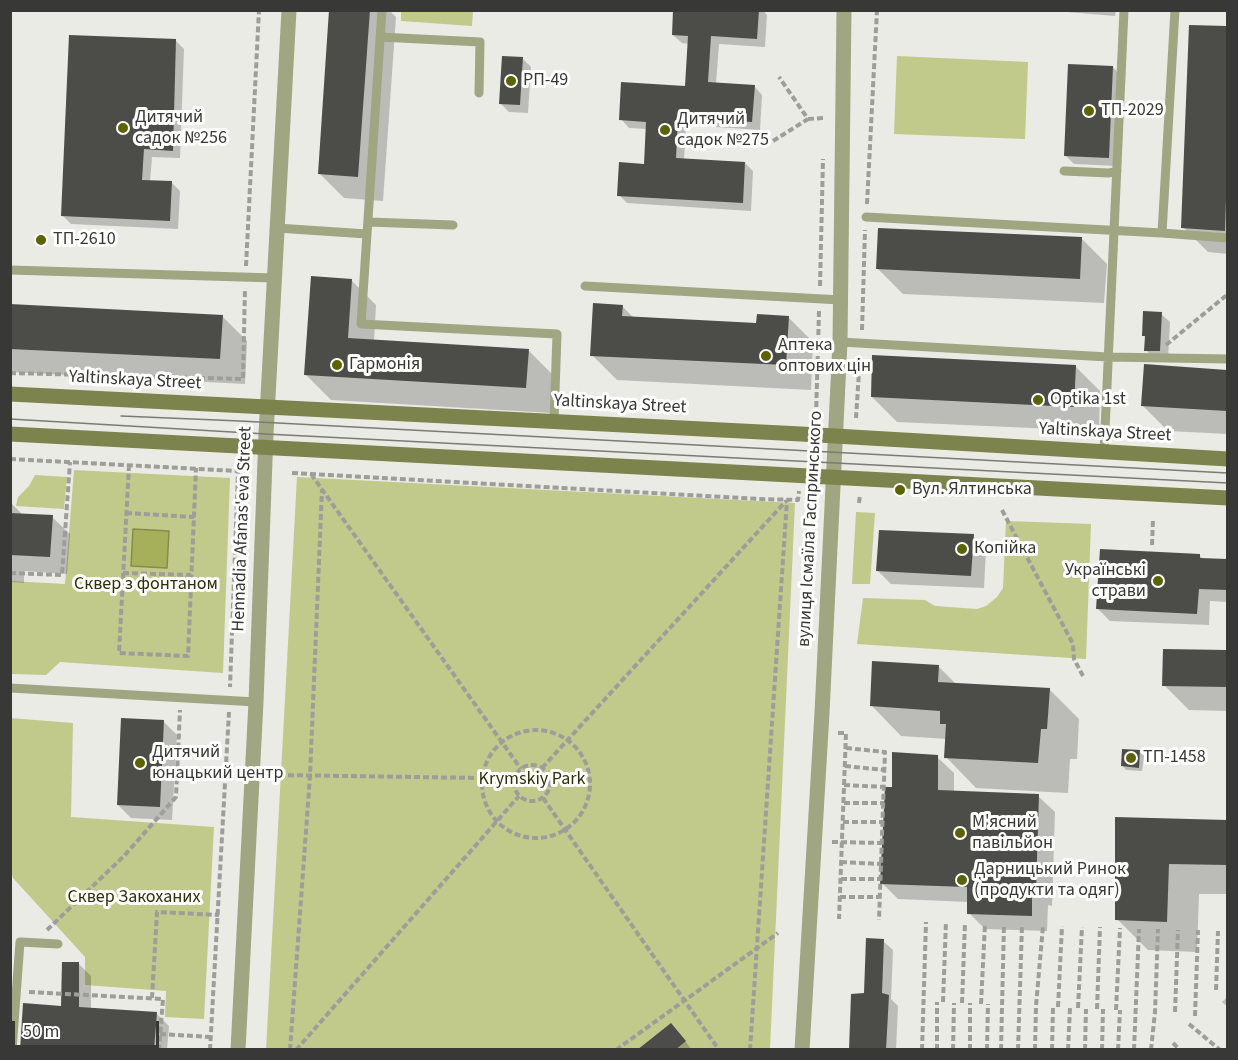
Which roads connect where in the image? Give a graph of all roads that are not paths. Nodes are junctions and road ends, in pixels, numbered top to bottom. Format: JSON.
{"nodes":[{"id":1,"x":288,"y":10,"type":"edge"},
{"id":2,"x":382,"y":10,"type":"edge"},
{"id":3,"x":844,"y":10,"type":"edge"},
{"id":4,"x":1124,"y":10,"type":"edge"},
{"id":5,"x":1175,"y":10,"type":"edge"},
{"id":6,"x":381,"y":37,"type":"junction"},
{"id":7,"x":479,"y":93,"type":"dead end"},
{"id":8,"x":1064,"y":171,"type":"dead end"},
{"id":9,"x":1117,"y":171,"type":"junction"},
{"id":10,"x":866,"y":217,"type":"dead end"},
{"id":11,"x":368,"y":222,"type":"junction"},
{"id":12,"x":453,"y":225,"type":"dead end"},
{"id":13,"x":277,"y":228,"type":"junction"},
{"id":14,"x":1114,"y":231,"type":"junction"},
{"id":15,"x":1162,"y":233,"type":"junction"},
{"id":16,"x":367,"y":234,"type":"junction"},
{"id":17,"x":1227,"y":238,"type":"edge"},
{"id":18,"x":10,"y":270,"type":"edge"},
{"id":19,"x":274,"y":278,"type":"junction"},
{"id":20,"x":585,"y":286,"type":"dead end"},
{"id":21,"x":841,"y":300,"type":"junction"},
{"id":22,"x":840,"y":342,"type":"junction"},
{"id":23,"x":1108,"y":357,"type":"junction"},
{"id":24,"x":1227,"y":359,"type":"edge"},
{"id":25,"x":10,"y":394,"type":"edge"},
{"id":26,"x":267,"y":408,"type":"junction"},
{"id":27,"x":554,"y":422,"type":"junction"},
{"id":28,"x":10,"y":434,"type":"edge"},
{"id":29,"x":834,"y":436,"type":"junction"},
{"id":30,"x":266,"y":447,"type":"junction"},
{"id":31,"x":1104,"y":452,"type":"junction"},
{"id":32,"x":1227,"y":459,"type":"edge"},
{"id":33,"x":833,"y":477,"type":"junction"},
{"id":34,"x":1227,"y":498,"type":"edge"},
{"id":35,"x":10,"y":688,"type":"edge"},
{"id":36,"x":256,"y":702,"type":"junction"},
{"id":37,"x":58,"y":944,"type":"dead end"},
{"id":38,"x":12,"y":1050,"type":"edge"},
{"id":39,"x":238,"y":1050,"type":"edge"},
{"id":40,"x":802,"y":1050,"type":"edge"}],
"edges":[{"from":1,"to":13,"type":"street","name":"Hennadia Afanas'eva Street"},
{"from":2,"to":6,"type":"lane"},
{"from":3,"to":21,"type":"street","name":"вулиця Ісмаїла Гаспринського"},
{"from":4,"to":9,"type":"lane"},
{"from":5,"to":15,"type":"lane"},
{"from":6,"to":7,"type":"lane"},
{"from":6,"to":11,"type":"lane"},
{"from":8,"to":9,"type":"lane"},
{"from":9,"to":14,"type":"lane"},
{"from":10,"to":14,"type":"lane"},
{"from":11,"to":12,"type":"lane"},
{"from":11,"to":16,"type":"lane"},
{"from":13,"to":16,"type":"lane"},
{"from":13,"to":19,"type":"street","name":"Hennadia Afanas'eva Street"},
{"from":14,"to":15,"type":"lane"},
{"from":14,"to":23,"type":"lane"},
{"from":15,"to":17,"type":"lane"},
{"from":16,"to":27,"type":"lane"},
{"from":18,"to":19,"type":"lane"},
{"from":19,"to":26,"type":"street","name":"Hennadia Afanas'eva Street"},
{"from":20,"to":21,"type":"lane"},
{"from":21,"to":22,"type":"street","name":"вулиця Ісмаїла Гаспринського"},
{"from":22,"to":23,"type":"lane"},
{"from":22,"to":29,"type":"street","name":"вулиця Ісмаїла Гаспринського"},
{"from":23,"to":24,"type":"lane"},
{"from":23,"to":31,"type":"lane"},
{"from":25,"to":26,"type":"street","name":"Yaltinskaya Street"},
{"from":26,"to":27,"type":"street","name":"Yaltinskaya Street"},
{"from":26,"to":30,"type":"street","name":"Hennadia Afanas'eva Street"},
{"from":27,"to":29,"type":"street","name":"Yaltinskaya Street"},
{"from":28,"to":30,"type":"street"},
{"from":29,"to":31,"type":"street","name":"Yaltinskaya Street"},
{"from":29,"to":33,"type":"street","name":"вулиця Ісмаїла Гаспринського"},
{"from":30,"to":33,"type":"street"},
{"from":30,"to":36,"type":"street","name":"Hennadia Afanas'eva Street"},
{"from":31,"to":32,"type":"street","name":"Yaltinskaya Street"},
{"from":33,"to":34,"type":"street"},
{"from":33,"to":40,"type":"street","name":"вулиця Ісмаїла Гаспринського"},
{"from":35,"to":36,"type":"lane"},
{"from":36,"to":39,"type":"street","name":"Hennadia Afanas'eva Street"},
{"from":37,"to":38,"type":"lane"}]}
